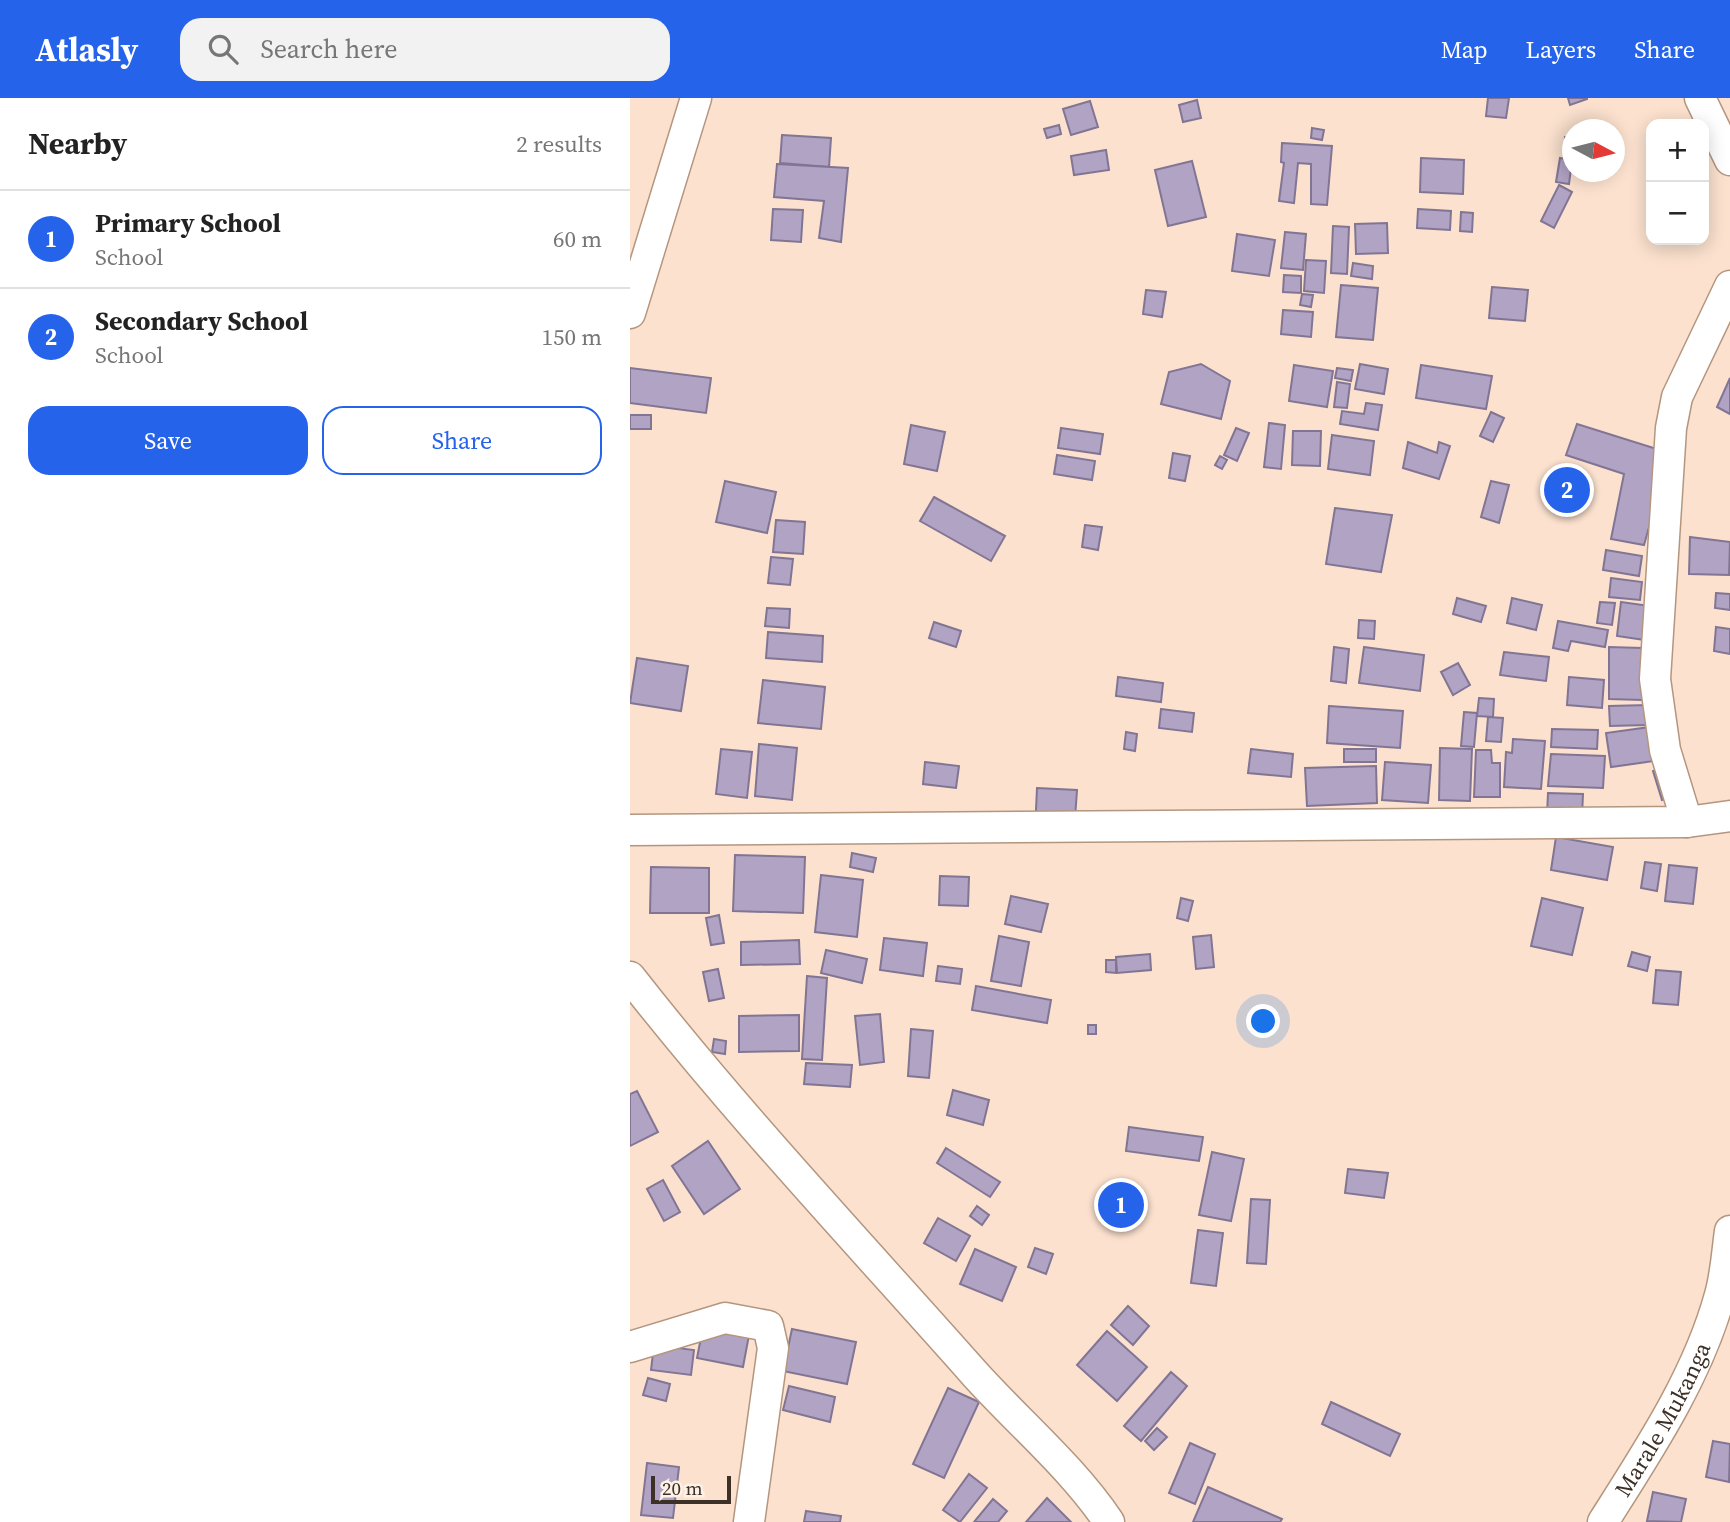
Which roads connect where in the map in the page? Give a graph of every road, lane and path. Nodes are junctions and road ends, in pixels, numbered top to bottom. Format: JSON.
{"nodes":[{"id":1,"x":696,"y":98,"type":"edge"},
{"id":2,"x":1700,"y":98,"type":"edge"},
{"id":3,"x":1730,"y":160,"type":"edge"},
{"id":4,"x":1730,"y":286,"type":"edge"},
{"id":5,"x":630,"y":313,"type":"edge"},
{"id":6,"x":1730,"y":816,"type":"edge"},
{"id":7,"x":1687,"y":822,"type":"junction"},
{"id":8,"x":630,"y":830,"type":"edge"},
{"id":9,"x":630,"y":977,"type":"edge"},
{"id":10,"x":1730,"y":1231,"type":"edge"},
{"id":11,"x":630,"y":1347,"type":"edge"},
{"id":12,"x":750,"y":1522,"type":"edge"},
{"id":13,"x":1109,"y":1522,"type":"edge"},
{"id":14,"x":1603,"y":1522,"type":"edge"}],
"edges":[{"from":1,"to":5,"type":"street"},
{"from":2,"to":3,"type":"street"},
{"from":4,"to":7,"type":"street"},
{"from":6,"to":7,"type":"street"},
{"from":7,"to":8,"type":"street"},
{"from":9,"to":13,"type":"street"},
{"from":10,"to":14,"type":"street","name":"Marale Mukanga"},
{"from":11,"to":12,"type":"street"}]}
